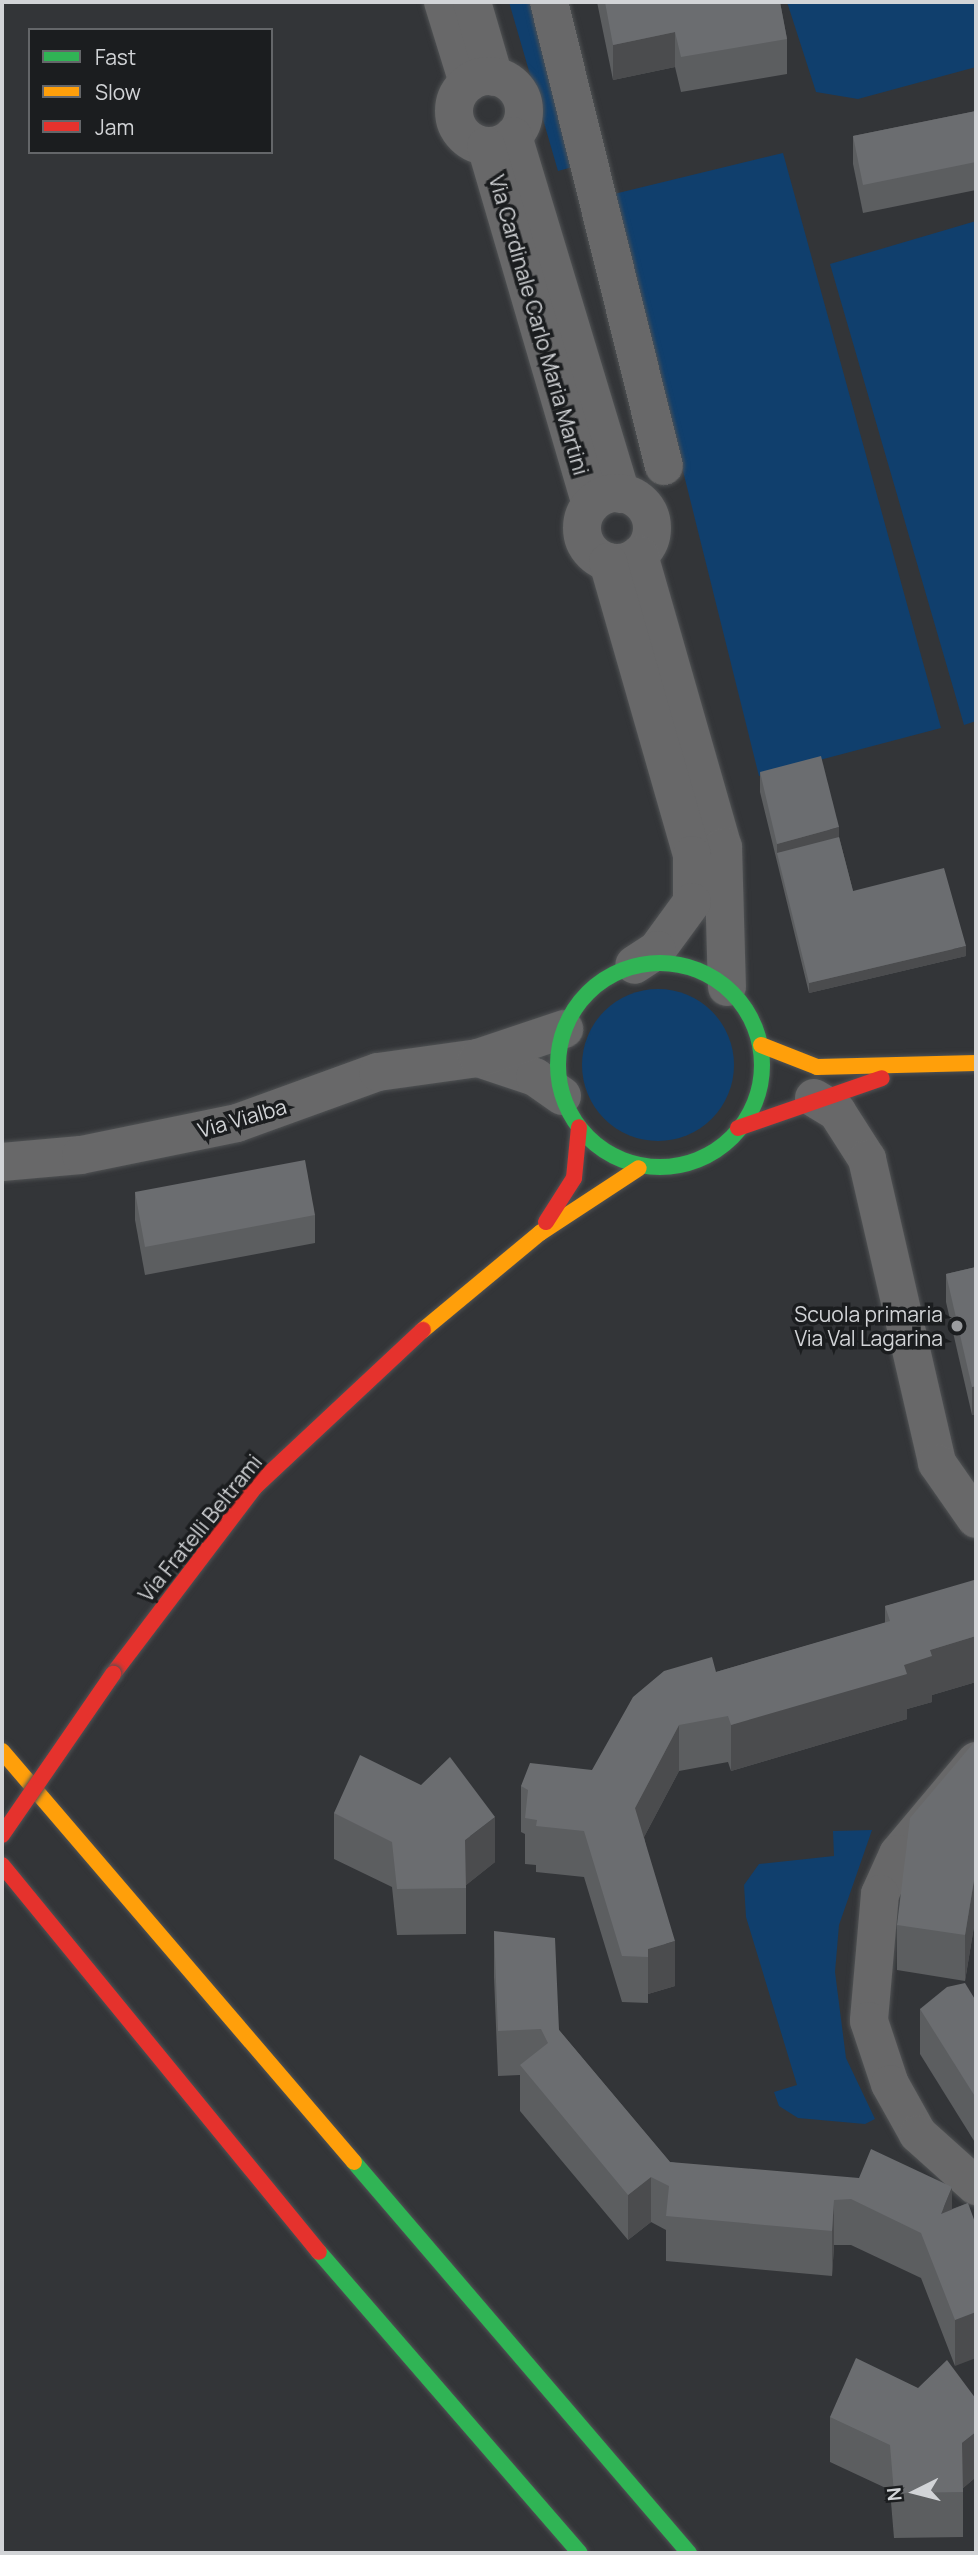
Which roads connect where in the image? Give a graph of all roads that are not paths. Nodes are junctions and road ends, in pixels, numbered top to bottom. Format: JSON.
{"nodes":[{"id":1,"x":443,"y":2,"type":"edge"},
{"id":2,"x":472,"y":2,"type":"edge"},
{"id":3,"x":549,"y":2,"type":"edge"},
{"id":4,"x":481,"y":80,"type":"junction"},
{"id":5,"x":500,"y":141,"type":"junction"},
{"id":6,"x":596,"y":212,"type":"junction"},
{"id":7,"x":541,"y":228,"type":"junction"},
{"id":8,"x":664,"y":466,"type":"dead end"},
{"id":9,"x":606,"y":499,"type":"junction"},
{"id":10,"x":624,"y":559,"type":"junction"},
{"id":11,"x":634,"y":965,"type":"junction"},
{"id":12,"x":727,"y":987,"type":"junction"},
{"id":13,"x":564,"y":1029,"type":"junction"},
{"id":14,"x":761,"y":1045,"type":"junction"},
{"id":15,"x":478,"y":1058,"type":"junction"},
{"id":16,"x":976,"y":1062,"type":"edge"},
{"id":17,"x":917,"y":1065,"type":"junction"},
{"id":18,"x":814,"y":1098,"type":"junction"},
{"id":19,"x":571,"y":1112,"type":"junction"},
{"id":20,"x":738,"y":1128,"type":"junction"},
{"id":21,"x":2,"y":1162,"type":"edge"},
{"id":22,"x":639,"y":1168,"type":"junction"},
{"id":23,"x":540,"y":1233,"type":"junction"},
{"id":24,"x":976,"y":1519,"type":"edge"},
{"id":25,"x":2,"y":1751,"type":"edge"},
{"id":26,"x":976,"y":1761,"type":"edge"},
{"id":27,"x":2,"y":1835,"type":"edge"},
{"id":28,"x":2,"y":1865,"type":"edge"},
{"id":29,"x":976,"y":2186,"type":"edge"},
{"id":30,"x":580,"y":2553,"type":"edge"},
{"id":31,"x":689,"y":2553,"type":"edge"}],
"edges":[{"from":1,"to":4,"type":"street"},
{"from":2,"to":4,"type":"street"},
{"from":3,"to":6,"type":"street"},
{"from":4,"to":5,"type":"street"},
{"from":4,"to":5,"type":"street","name":"Via Cardinale Carlo Maria Martini"},
{"from":5,"to":7,"type":"street","name":"Via Cardinale Carlo Maria Martini"},
{"from":5,"to":9,"type":"street","name":"Via Cardinale Carlo Maria Martini"},
{"from":6,"to":7,"type":"street","name":"Via Cardinale Carlo Maria Martini"},
{"from":6,"to":8,"type":"street"},
{"from":7,"to":9,"type":"street","name":"Via Cardinale Carlo Maria Martini"},
{"from":9,"to":10,"type":"street","name":"Via Cardinale Carlo Maria Martini"},
{"from":9,"to":10,"type":"street"},
{"from":10,"to":11,"type":"street","name":"Via Cardinale Carlo Maria Martini"},
{"from":10,"to":12,"type":"street","name":"Via Cardinale Carlo Maria Martini"},
{"from":11,"to":12,"type":"main road"},
{"from":11,"to":13,"type":"main road"},
{"from":12,"to":14,"type":"main road"},
{"from":13,"to":15,"type":"street","name":"Via Vialba"},
{"from":13,"to":19,"type":"main road"},
{"from":14,"to":17,"type":"main road"},
{"from":14,"to":20,"type":"main road"},
{"from":15,"to":19,"type":"street","name":"Via Vialba"},
{"from":15,"to":21,"type":"street","name":"Via Vialba"},
{"from":16,"to":17,"type":"main road"},
{"from":17,"to":18,"type":"main road"},
{"from":18,"to":20,"type":"main road"},
{"from":18,"to":24,"type":"street"},
{"from":19,"to":22,"type":"main road"},
{"from":19,"to":23,"type":"main road","name":"Via Fratelli Beltrami"},
{"from":20,"to":22,"type":"main road"},
{"from":22,"to":23,"type":"main road","name":"Via Fratelli Beltrami"},
{"from":23,"to":27,"type":"main road","name":"Via Fratelli Beltrami","bridge":true},
{"from":25,"to":31,"type":"main road"},
{"from":26,"to":29,"type":"street"},
{"from":28,"to":30,"type":"main road"}]}
